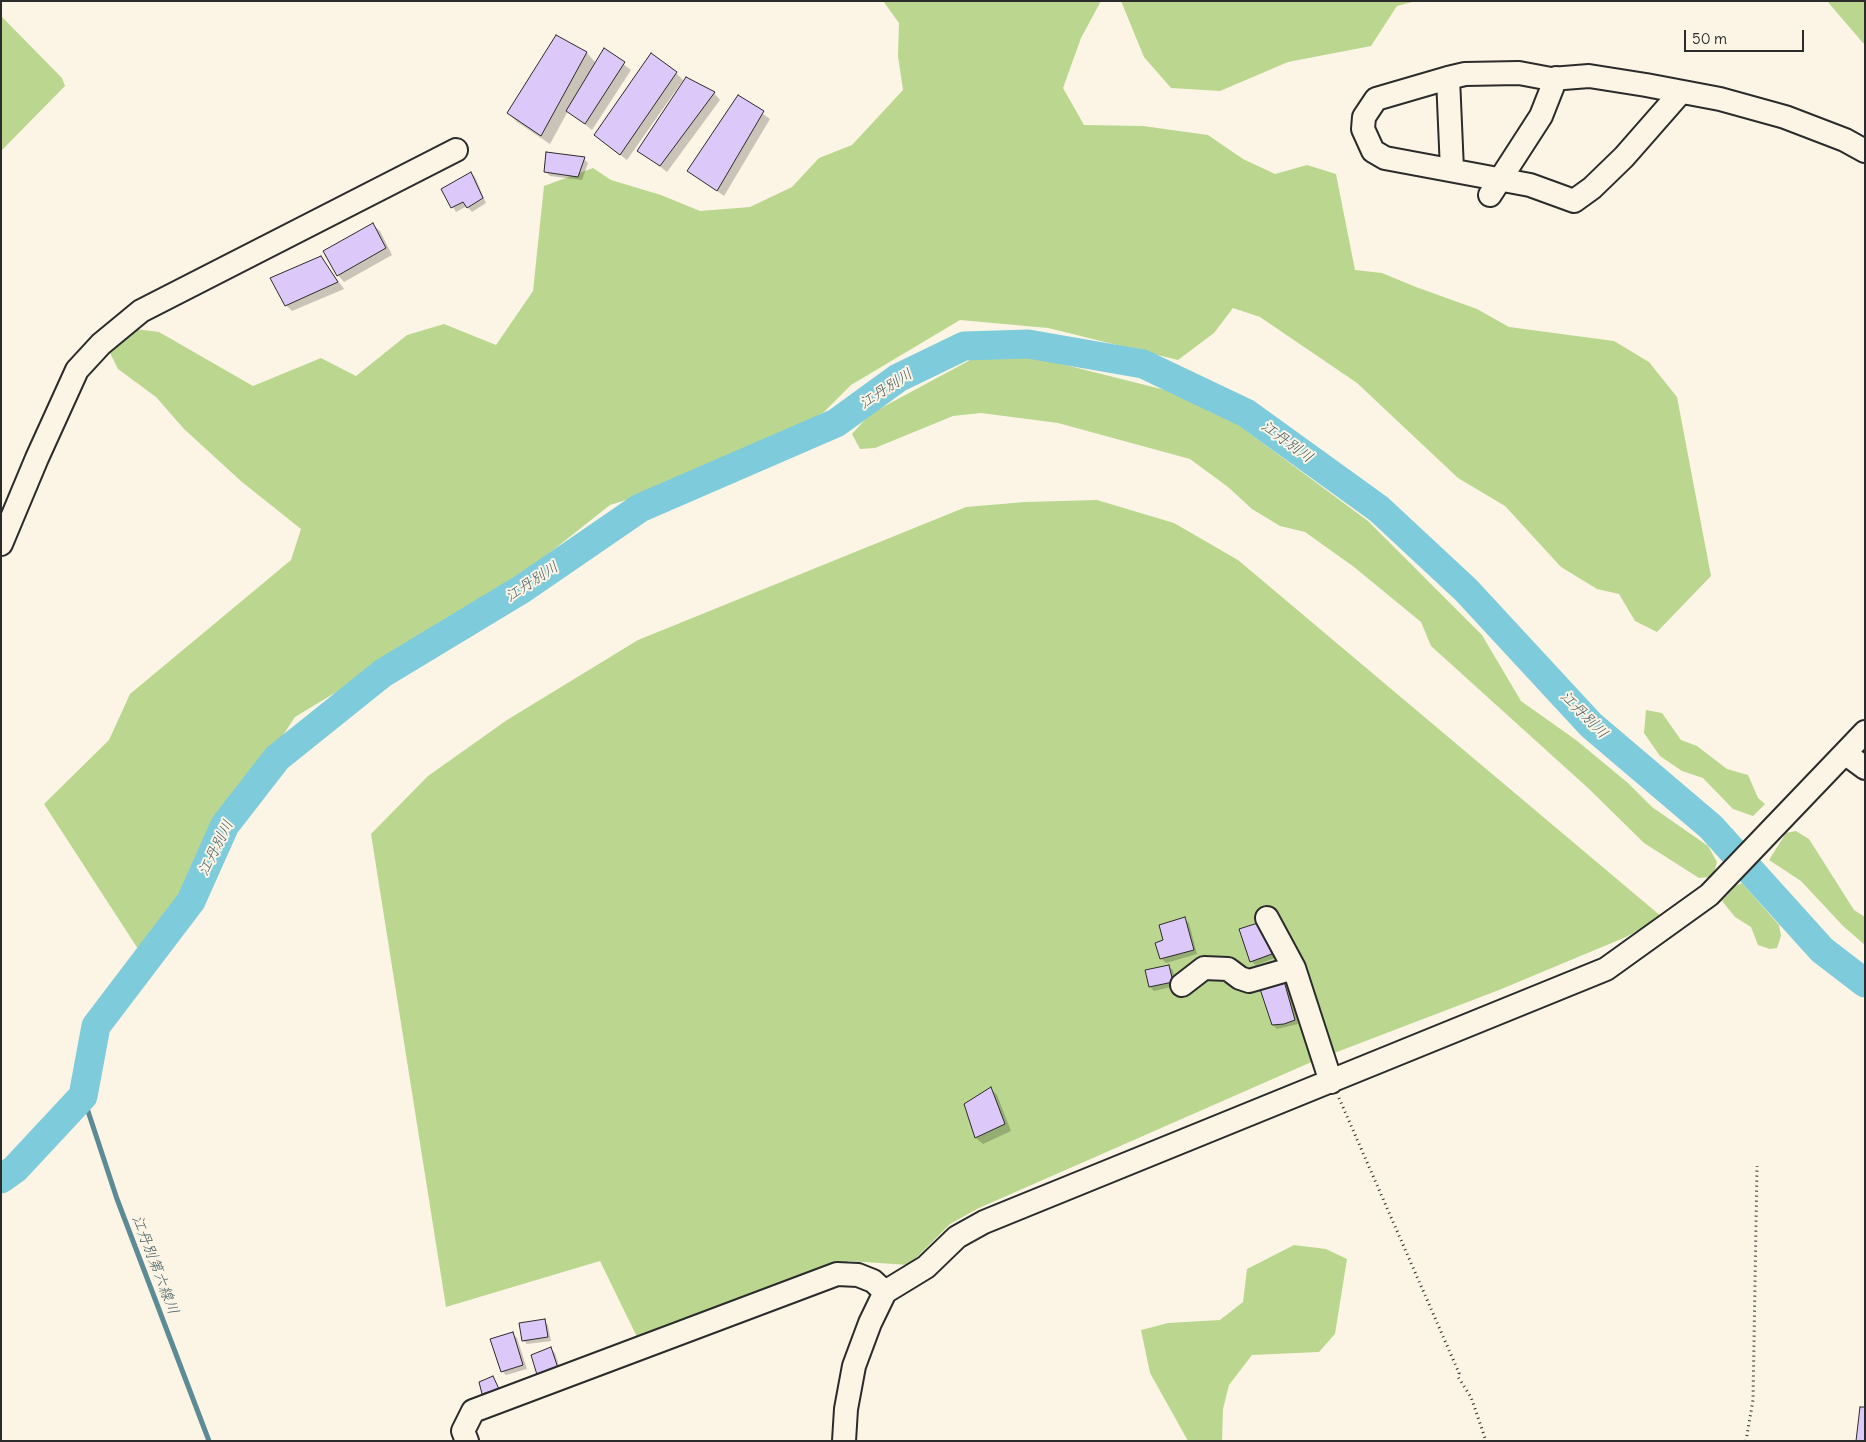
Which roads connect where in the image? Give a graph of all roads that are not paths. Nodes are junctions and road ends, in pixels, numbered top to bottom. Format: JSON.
{"nodes":[{"id":1,"x":1448,"y":78,"type":"junction"},
{"id":2,"x":1556,"y":78,"type":"junction"},
{"id":3,"x":1681,"y":92,"type":"junction"},
{"id":4,"x":456,"y":150,"type":"dead end"},
{"id":5,"x":1865,"y":152,"type":"edge"},
{"id":6,"x":1452,"y":170,"type":"junction"},
{"id":7,"x":1496,"y":187,"type":"junction"},
{"id":8,"x":1,"y":544,"type":"edge"},
{"id":9,"x":1865,"y":732,"type":"edge"},
{"id":10,"x":1846,"y":754,"type":"junction"},
{"id":11,"x":1865,"y":768,"type":"edge"},
{"id":12,"x":1267,"y":918,"type":"dead end"},
{"id":13,"x":1294,"y":968,"type":"junction"},
{"id":14,"x":1182,"y":985,"type":"dead end"},
{"id":15,"x":1332,"y":1082,"type":"junction"},
{"id":16,"x":885,"y":1292,"type":"junction"},
{"id":17,"x":467,"y":1441,"type":"edge"},
{"id":18,"x":844,"y":1441,"type":"edge"}],
"edges":[{"from":1,"to":2,"type":"street"},
{"from":1,"to":6,"type":"street"},
{"from":1,"to":6,"type":"street"},
{"from":2,"to":3,"type":"street"},
{"from":2,"to":7,"type":"street"},
{"from":3,"to":5,"type":"street"},
{"from":3,"to":7,"type":"street"},
{"from":4,"to":8,"type":"street"},
{"from":6,"to":7,"type":"street"},
{"from":9,"to":10,"type":"street"},
{"from":10,"to":11,"type":"street"},
{"from":10,"to":15,"type":"street"},
{"from":12,"to":13,"type":"street"},
{"from":13,"to":14,"type":"street"},
{"from":13,"to":15,"type":"street"},
{"from":15,"to":16,"type":"street"},
{"from":16,"to":17,"type":"street"},
{"from":16,"to":18,"type":"street"}]}
